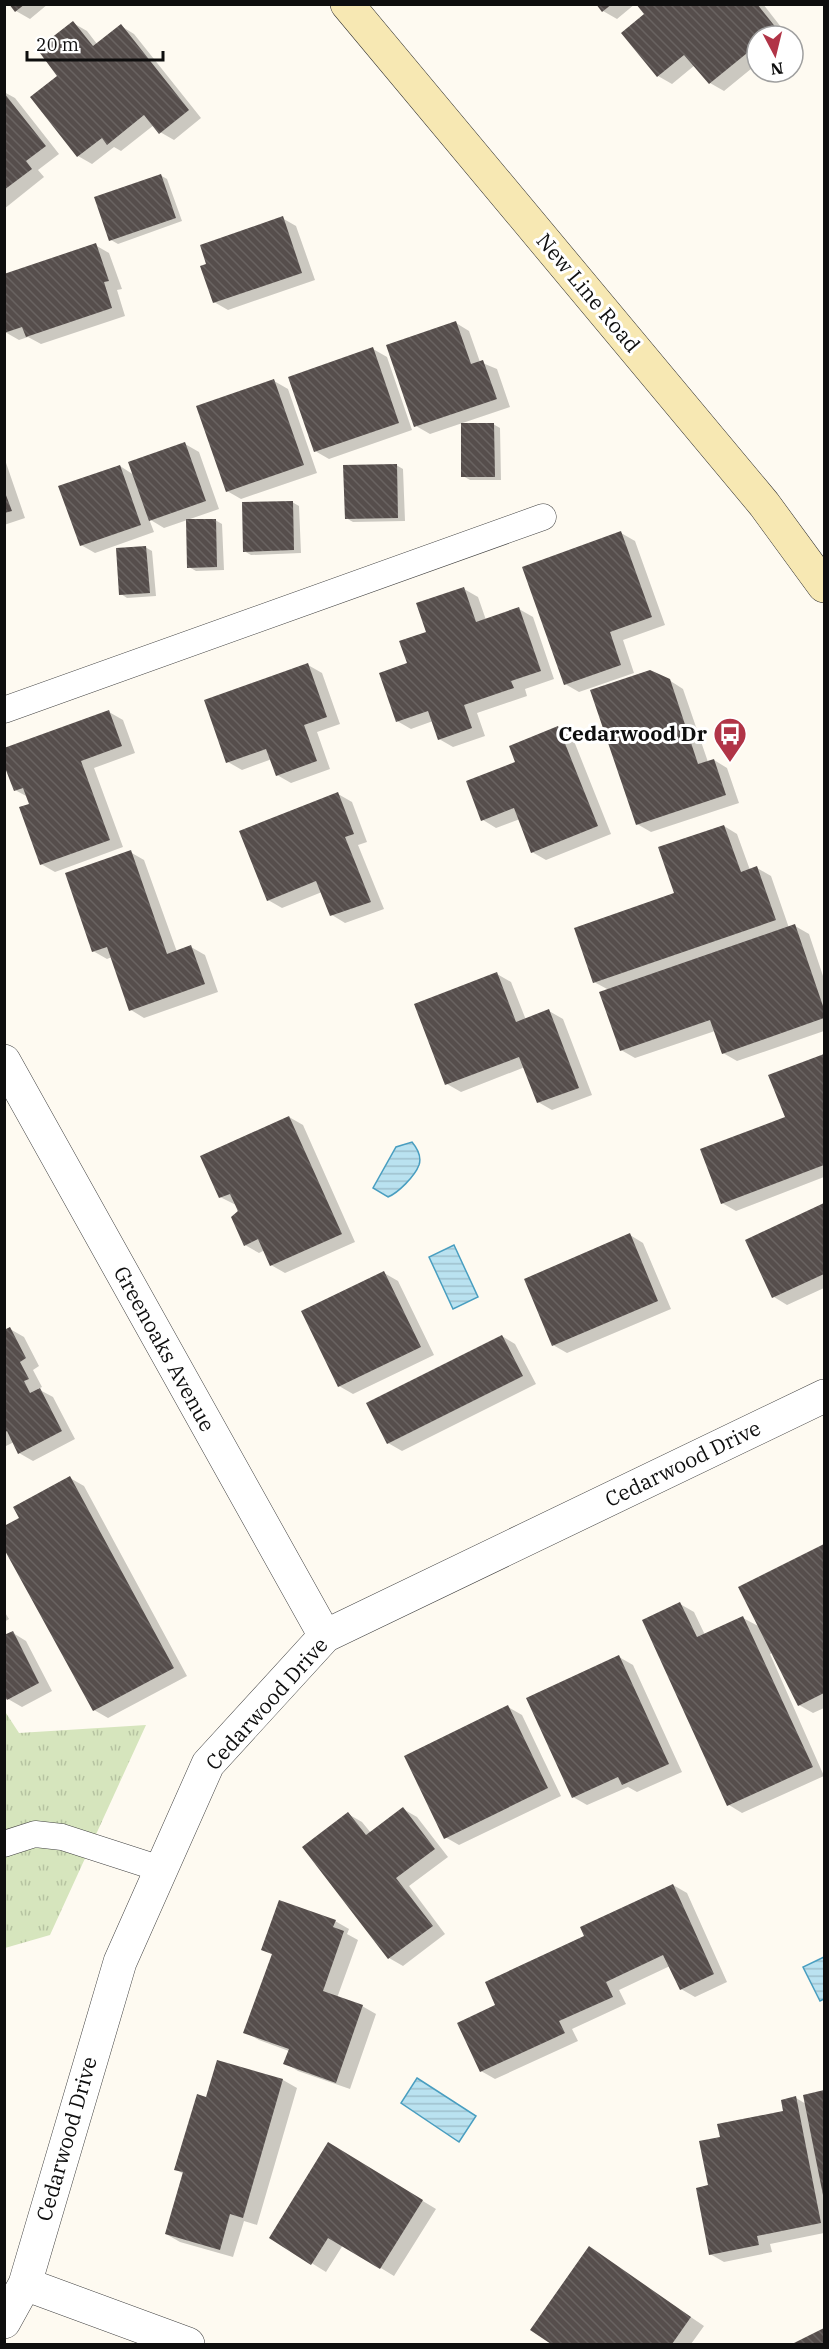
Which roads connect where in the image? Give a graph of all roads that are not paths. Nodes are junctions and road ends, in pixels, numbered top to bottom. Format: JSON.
{"nodes":[{"id":1,"x":347,"y":4,"type":"edge"},
{"id":2,"x":543,"y":517,"type":"dead end"},
{"id":3,"x":825,"y":586,"type":"edge"},
{"id":4,"x":4,"y":710,"type":"edge"},
{"id":5,"x":4,"y":1060,"type":"edge"},
{"id":6,"x":825,"y":1395,"type":"edge"},
{"id":7,"x":325,"y":1636,"type":"junction"},
{"id":8,"x":4,"y":1844,"type":"edge"},
{"id":9,"x":161,"y":1869,"type":"junction"},
{"id":10,"x":25,"y":2283,"type":"junction"},
{"id":11,"x":4,"y":2322,"type":"edge"},
{"id":12,"x":188,"y":2344,"type":"edge"}],
"edges":[{"from":1,"to":3,"type":"main road","name":"New Line Road"},
{"from":2,"to":4,"type":"lane"},
{"from":5,"to":7,"type":"street","name":"Greenoaks Avenue"},
{"from":6,"to":7,"type":"street","name":"Cedarwood Drive"},
{"from":7,"to":9,"type":"street","name":"Cedarwood Drive"},
{"from":8,"to":9,"type":"lane"},
{"from":9,"to":10,"type":"street","name":"Cedarwood Drive"},
{"from":10,"to":11,"type":"street","name":"Cedarwood Drive"},
{"from":10,"to":12,"type":"street"}]}
